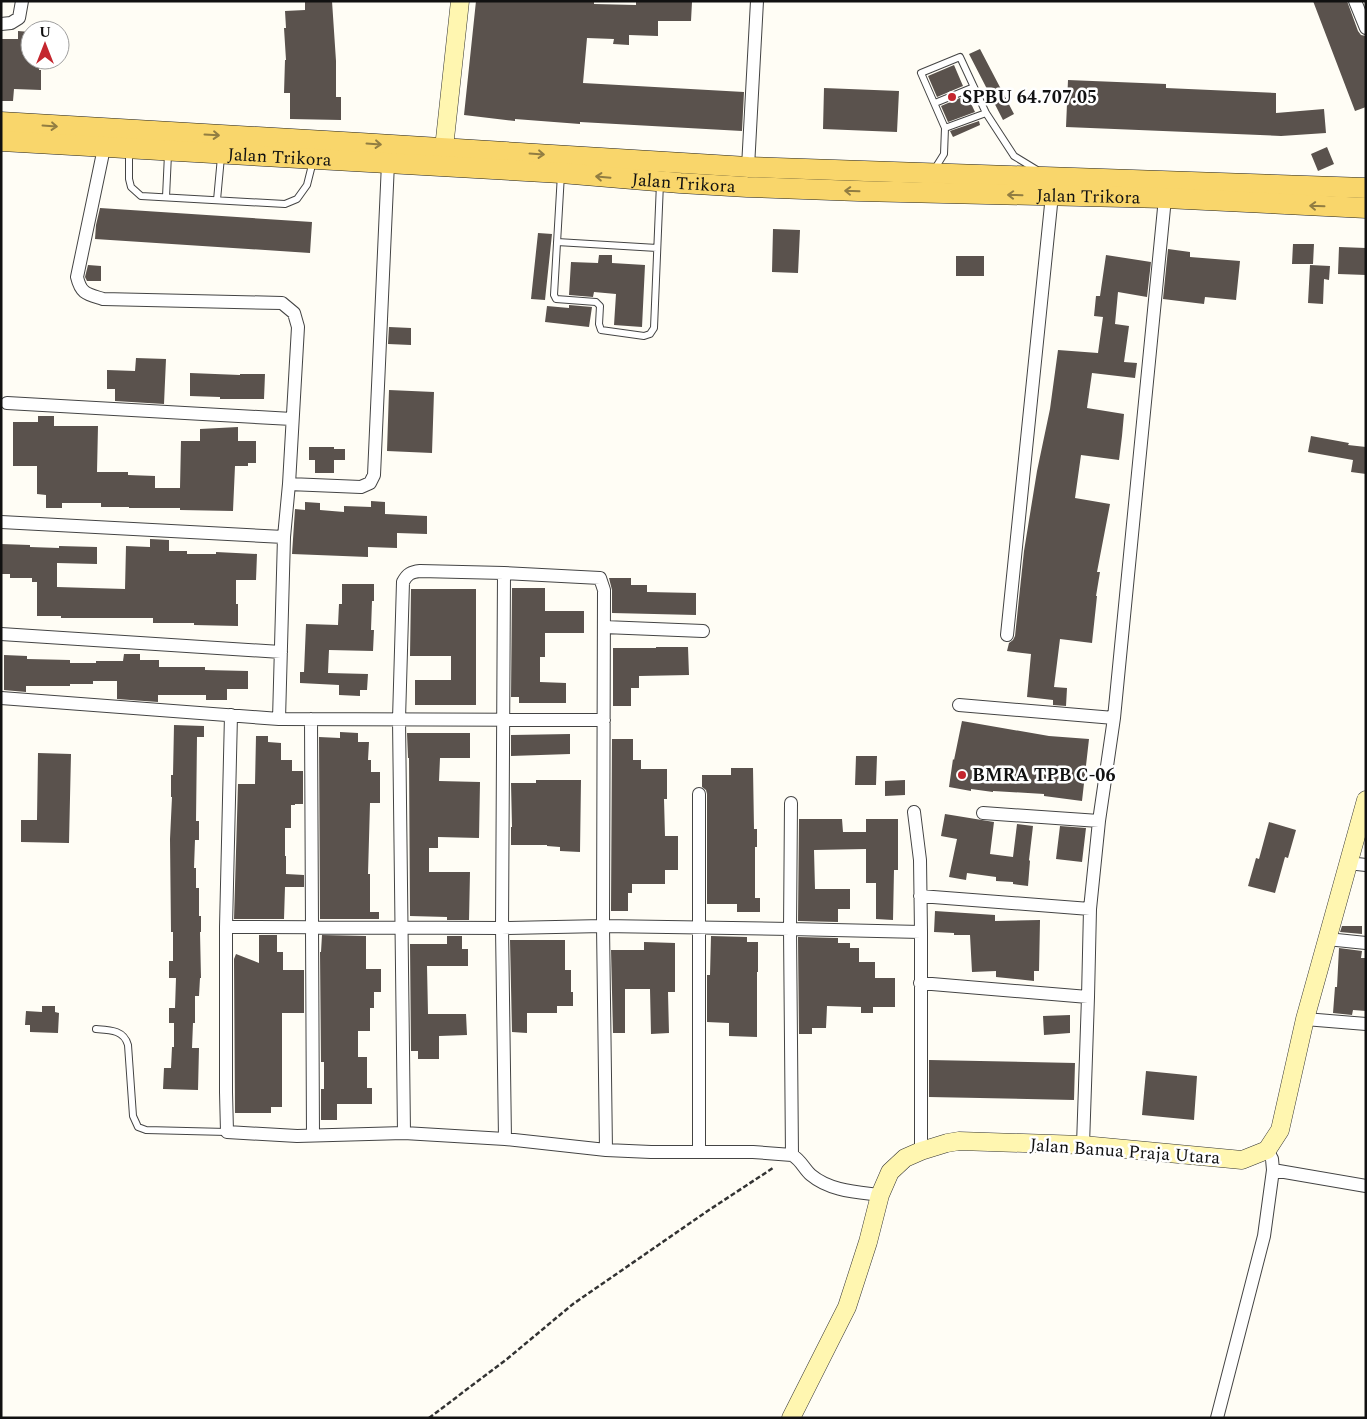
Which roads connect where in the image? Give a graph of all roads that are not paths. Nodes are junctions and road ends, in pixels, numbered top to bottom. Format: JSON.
{"nodes":[{"id":1,"x":22,"y":1,"type":"edge"},
{"id":2,"x":460,"y":1,"type":"edge"},
{"id":3,"x":757,"y":1,"type":"edge"},
{"id":4,"x":1355,"y":1,"type":"edge"},
{"id":5,"x":1,"y":24,"type":"edge"},
{"id":6,"x":1366,"y":28,"type":"edge"},
{"id":7,"x":974,"y":87,"type":"junction"},
{"id":8,"x":935,"y":103,"type":"junction"},
{"id":9,"x":986,"y":114,"type":"junction"},
{"id":10,"x":1,"y":122,"type":"edge"},
{"id":11,"x":945,"y":128,"type":"junction"},
{"id":12,"x":1,"y":141,"type":"edge"},
{"id":13,"x":104,"y":148,"type":"junction"},
{"id":14,"x":444,"y":148,"type":"junction"},
{"id":15,"x":129,"y":149,"type":"junction"},
{"id":16,"x":168,"y":151,"type":"junction"},
{"id":17,"x":221,"y":154,"type":"junction"},
{"id":18,"x":314,"y":159,"type":"junction"},
{"id":19,"x":388,"y":163,"type":"junction"},
{"id":20,"x":561,"y":173,"type":"junction"},
{"id":21,"x":932,"y":174,"type":"junction"},
{"id":22,"x":748,"y":177,"type":"junction"},
{"id":23,"x":660,"y":181,"type":"junction"},
{"id":24,"x":1051,"y":187,"type":"junction"},
{"id":25,"x":1366,"y":188,"type":"edge"},
{"id":26,"x":166,"y":198,"type":"junction"},
{"id":27,"x":1165,"y":198,"type":"junction"},
{"id":28,"x":217,"y":200,"type":"junction"},
{"id":29,"x":1366,"y":208,"type":"edge"},
{"id":30,"x":557,"y":242,"type":"junction"},
{"id":31,"x":657,"y":248,"type":"junction"},
{"id":32,"x":6,"y":403,"type":"dead end"},
{"id":33,"x":292,"y":419,"type":"junction"},
{"id":34,"x":289,"y":484,"type":"junction"},
{"id":35,"x":1,"y":522,"type":"edge"},
{"id":36,"x":284,"y":536,"type":"junction"},
{"id":37,"x":504,"y":573,"type":"junction"},
{"id":38,"x":604,"y":627,"type":"junction"},
{"id":39,"x":703,"y":631,"type":"dead end"},
{"id":40,"x":1,"y":634,"type":"edge"},
{"id":41,"x":1008,"y":635,"type":"dead end"},
{"id":42,"x":281,"y":652,"type":"junction"},
{"id":43,"x":1,"y":698,"type":"edge"},
{"id":44,"x":960,"y":705,"type":"dead end"},
{"id":45,"x":231,"y":715,"type":"junction"},
{"id":46,"x":1114,"y":718,"type":"junction"},
{"id":47,"x":279,"y":719,"type":"junction"},
{"id":48,"x":311,"y":719,"type":"junction"},
{"id":49,"x":399,"y":719,"type":"junction"},
{"id":50,"x":502,"y":720,"type":"junction"},
{"id":51,"x":604,"y":720,"type":"junction"},
{"id":52,"x":699,"y":794,"type":"dead end"},
{"id":53,"x":1365,"y":802,"type":"edge"},
{"id":54,"x":791,"y":803,"type":"dead end"},
{"id":55,"x":914,"y":812,"type":"dead end"},
{"id":56,"x":983,"y":814,"type":"dead end"},
{"id":57,"x":1100,"y":821,"type":"junction"},
{"id":58,"x":1348,"y":863,"type":"junction"},
{"id":59,"x":1366,"y":865,"type":"edge"},
{"id":60,"x":920,"y":896,"type":"junction"},
{"id":61,"x":1090,"y":909,"type":"junction"},
{"id":62,"x":602,"y":926,"type":"junction"},
{"id":63,"x":226,"y":927,"type":"junction"},
{"id":64,"x":312,"y":928,"type":"junction"},
{"id":65,"x":401,"y":928,"type":"junction"},
{"id":66,"x":502,"y":928,"type":"junction"},
{"id":67,"x":700,"y":928,"type":"junction"},
{"id":68,"x":790,"y":929,"type":"junction"},
{"id":69,"x":921,"y":932,"type":"junction"},
{"id":70,"x":1327,"y":939,"type":"junction"},
{"id":71,"x":1366,"y":943,"type":"edge"},
{"id":72,"x":920,"y":983,"type":"junction"},
{"id":73,"x":1088,"y":997,"type":"junction"},
{"id":74,"x":1305,"y":1019,"type":"junction"},
{"id":75,"x":1366,"y":1024,"type":"edge"},
{"id":76,"x":96,"y":1028,"type":"dead end"},
{"id":77,"x":227,"y":1132,"type":"junction"},
{"id":78,"x":404,"y":1133,"type":"junction"},
{"id":79,"x":313,"y":1135,"type":"junction"},
{"id":80,"x":506,"y":1139,"type":"junction"},
{"id":81,"x":1083,"y":1145,"type":"junction"},
{"id":82,"x":606,"y":1150,"type":"junction"},
{"id":83,"x":920,"y":1150,"type":"junction"},
{"id":84,"x":1267,"y":1150,"type":"junction"},
{"id":85,"x":699,"y":1152,"type":"junction"},
{"id":86,"x":792,"y":1155,"type":"junction"},
{"id":87,"x":1273,"y":1170,"type":"junction"},
{"id":88,"x":1366,"y":1186,"type":"edge"},
{"id":89,"x":880,"y":1195,"type":"junction"},
{"id":90,"x":791,"y":1418,"type":"edge"},
{"id":91,"x":1217,"y":1418,"type":"edge"}],
"edges":[{"from":1,"to":5,"type":"street"},
{"from":2,"to":14,"type":"street"},
{"from":3,"to":22,"type":"street"},
{"from":4,"to":6,"type":"street"},
{"from":7,"to":8,"type":"lane"},
{"from":7,"to":8,"type":"lane"},
{"from":7,"to":9,"type":"lane"},
{"from":8,"to":11,"type":"lane"},
{"from":9,"to":11,"type":"lane"},
{"from":9,"to":24,"type":"lane"},
{"from":10,"to":14,"type":"main road","name":"Jalan Trikora","one_way":true},
{"from":11,"to":21,"type":"lane"},
{"from":12,"to":13,"type":"main road","name":"Jalan Trikora"},
{"from":13,"to":15,"type":"main road","name":"Jalan Trikora"},
{"from":13,"to":33,"type":"street"},
{"from":14,"to":22,"type":"main road","name":"Jalan Trikora","one_way":true},
{"from":15,"to":16,"type":"main road","name":"Jalan Trikora"},
{"from":15,"to":26,"type":"lane"},
{"from":16,"to":17,"type":"main road","name":"Jalan Trikora"},
{"from":16,"to":26,"type":"lane"},
{"from":17,"to":18,"type":"main road","name":"Jalan Trikora"},
{"from":17,"to":28,"type":"lane"},
{"from":18,"to":19,"type":"main road","name":"Jalan Trikora"},
{"from":18,"to":28,"type":"lane"},
{"from":19,"to":20,"type":"main road","name":"Jalan Trikora"},
{"from":19,"to":34,"type":"street"},
{"from":23,"to":20,"type":"main road","name":"Jalan Trikora","one_way":true},
{"from":20,"to":30,"type":"lane"},
{"from":21,"to":22,"type":"main road","name":"Jalan Trikora"},
{"from":21,"to":24,"type":"main road","name":"Jalan Trikora"},
{"from":22,"to":23,"type":"main road","name":"Jalan Trikora"},
{"from":24,"to":22,"type":"main road","name":"Jalan Trikora","one_way":true},
{"from":23,"to":31,"type":"lane"},
{"from":24,"to":25,"type":"main road","name":"Jalan Trikora"},
{"from":24,"to":27,"type":"main road","name":"Jalan Trikora"},
{"from":24,"to":41,"type":"street"},
{"from":26,"to":28,"type":"lane"},
{"from":29,"to":27,"type":"main road","name":"Jalan Trikora","one_way":true},
{"from":27,"to":46,"type":"street"},
{"from":30,"to":31,"type":"lane"},
{"from":30,"to":31,"type":"lane"},
{"from":32,"to":33,"type":"street"},
{"from":33,"to":34,"type":"street"},
{"from":34,"to":36,"type":"street"},
{"from":35,"to":36,"type":"street"},
{"from":36,"to":42,"type":"street"},
{"from":37,"to":38,"type":"street"},
{"from":37,"to":49,"type":"street"},
{"from":37,"to":50,"type":"street"},
{"from":38,"to":39,"type":"street"},
{"from":38,"to":51,"type":"street"},
{"from":40,"to":42,"type":"street"},
{"from":42,"to":47,"type":"street"},
{"from":43,"to":45,"type":"street"},
{"from":44,"to":46,"type":"street"},
{"from":45,"to":47,"type":"street"},
{"from":45,"to":63,"type":"street"},
{"from":46,"to":57,"type":"street"},
{"from":47,"to":48,"type":"street"},
{"from":48,"to":49,"type":"street"},
{"from":48,"to":64,"type":"street"},
{"from":49,"to":50,"type":"street"},
{"from":49,"to":65,"type":"street"},
{"from":50,"to":51,"type":"street"},
{"from":50,"to":66,"type":"street"},
{"from":51,"to":62,"type":"street"},
{"from":52,"to":67,"type":"street"},
{"from":53,"to":58,"type":"street"},
{"from":54,"to":68,"type":"street"},
{"from":55,"to":60,"type":"street"},
{"from":56,"to":57,"type":"street"},
{"from":57,"to":61,"type":"street"},
{"from":58,"to":59,"type":"street"},
{"from":58,"to":70,"type":"street"},
{"from":60,"to":61,"type":"street"},
{"from":60,"to":69,"type":"street"},
{"from":61,"to":73,"type":"street"},
{"from":62,"to":66,"type":"street"},
{"from":62,"to":67,"type":"street"},
{"from":62,"to":82,"type":"street"},
{"from":63,"to":64,"type":"street"},
{"from":63,"to":77,"type":"street"},
{"from":64,"to":65,"type":"street"},
{"from":64,"to":79,"type":"street"},
{"from":65,"to":66,"type":"street"},
{"from":65,"to":78,"type":"street"},
{"from":66,"to":80,"type":"street"},
{"from":67,"to":68,"type":"street"},
{"from":67,"to":85,"type":"street"},
{"from":68,"to":69,"type":"street"},
{"from":68,"to":86,"type":"street"},
{"from":69,"to":72,"type":"street"},
{"from":70,"to":71,"type":"street"},
{"from":70,"to":74,"type":"street"},
{"from":72,"to":73,"type":"street"},
{"from":72,"to":83,"type":"street"},
{"from":73,"to":81,"type":"street"},
{"from":74,"to":75,"type":"street"},
{"from":74,"to":84,"type":"street"},
{"from":76,"to":77,"type":"lane"},
{"from":77,"to":79,"type":"street"},
{"from":78,"to":79,"type":"street"},
{"from":78,"to":80,"type":"street"},
{"from":80,"to":82,"type":"street"},
{"from":81,"to":83,"type":"street","name":"Jalan Banua Praja Utara"},
{"from":81,"to":84,"type":"street","name":"Jalan Banua Praja Utara"},
{"from":82,"to":85,"type":"street"},
{"from":83,"to":89,"type":"street","name":"Jalan Banua Praja Utara"},
{"from":84,"to":87,"type":"street"},
{"from":85,"to":86,"type":"street"},
{"from":86,"to":89,"type":"street"},
{"from":87,"to":88,"type":"street"},
{"from":87,"to":91,"type":"street"},
{"from":89,"to":90,"type":"street","name":"Jalan Banua Praja Utara"}]}
